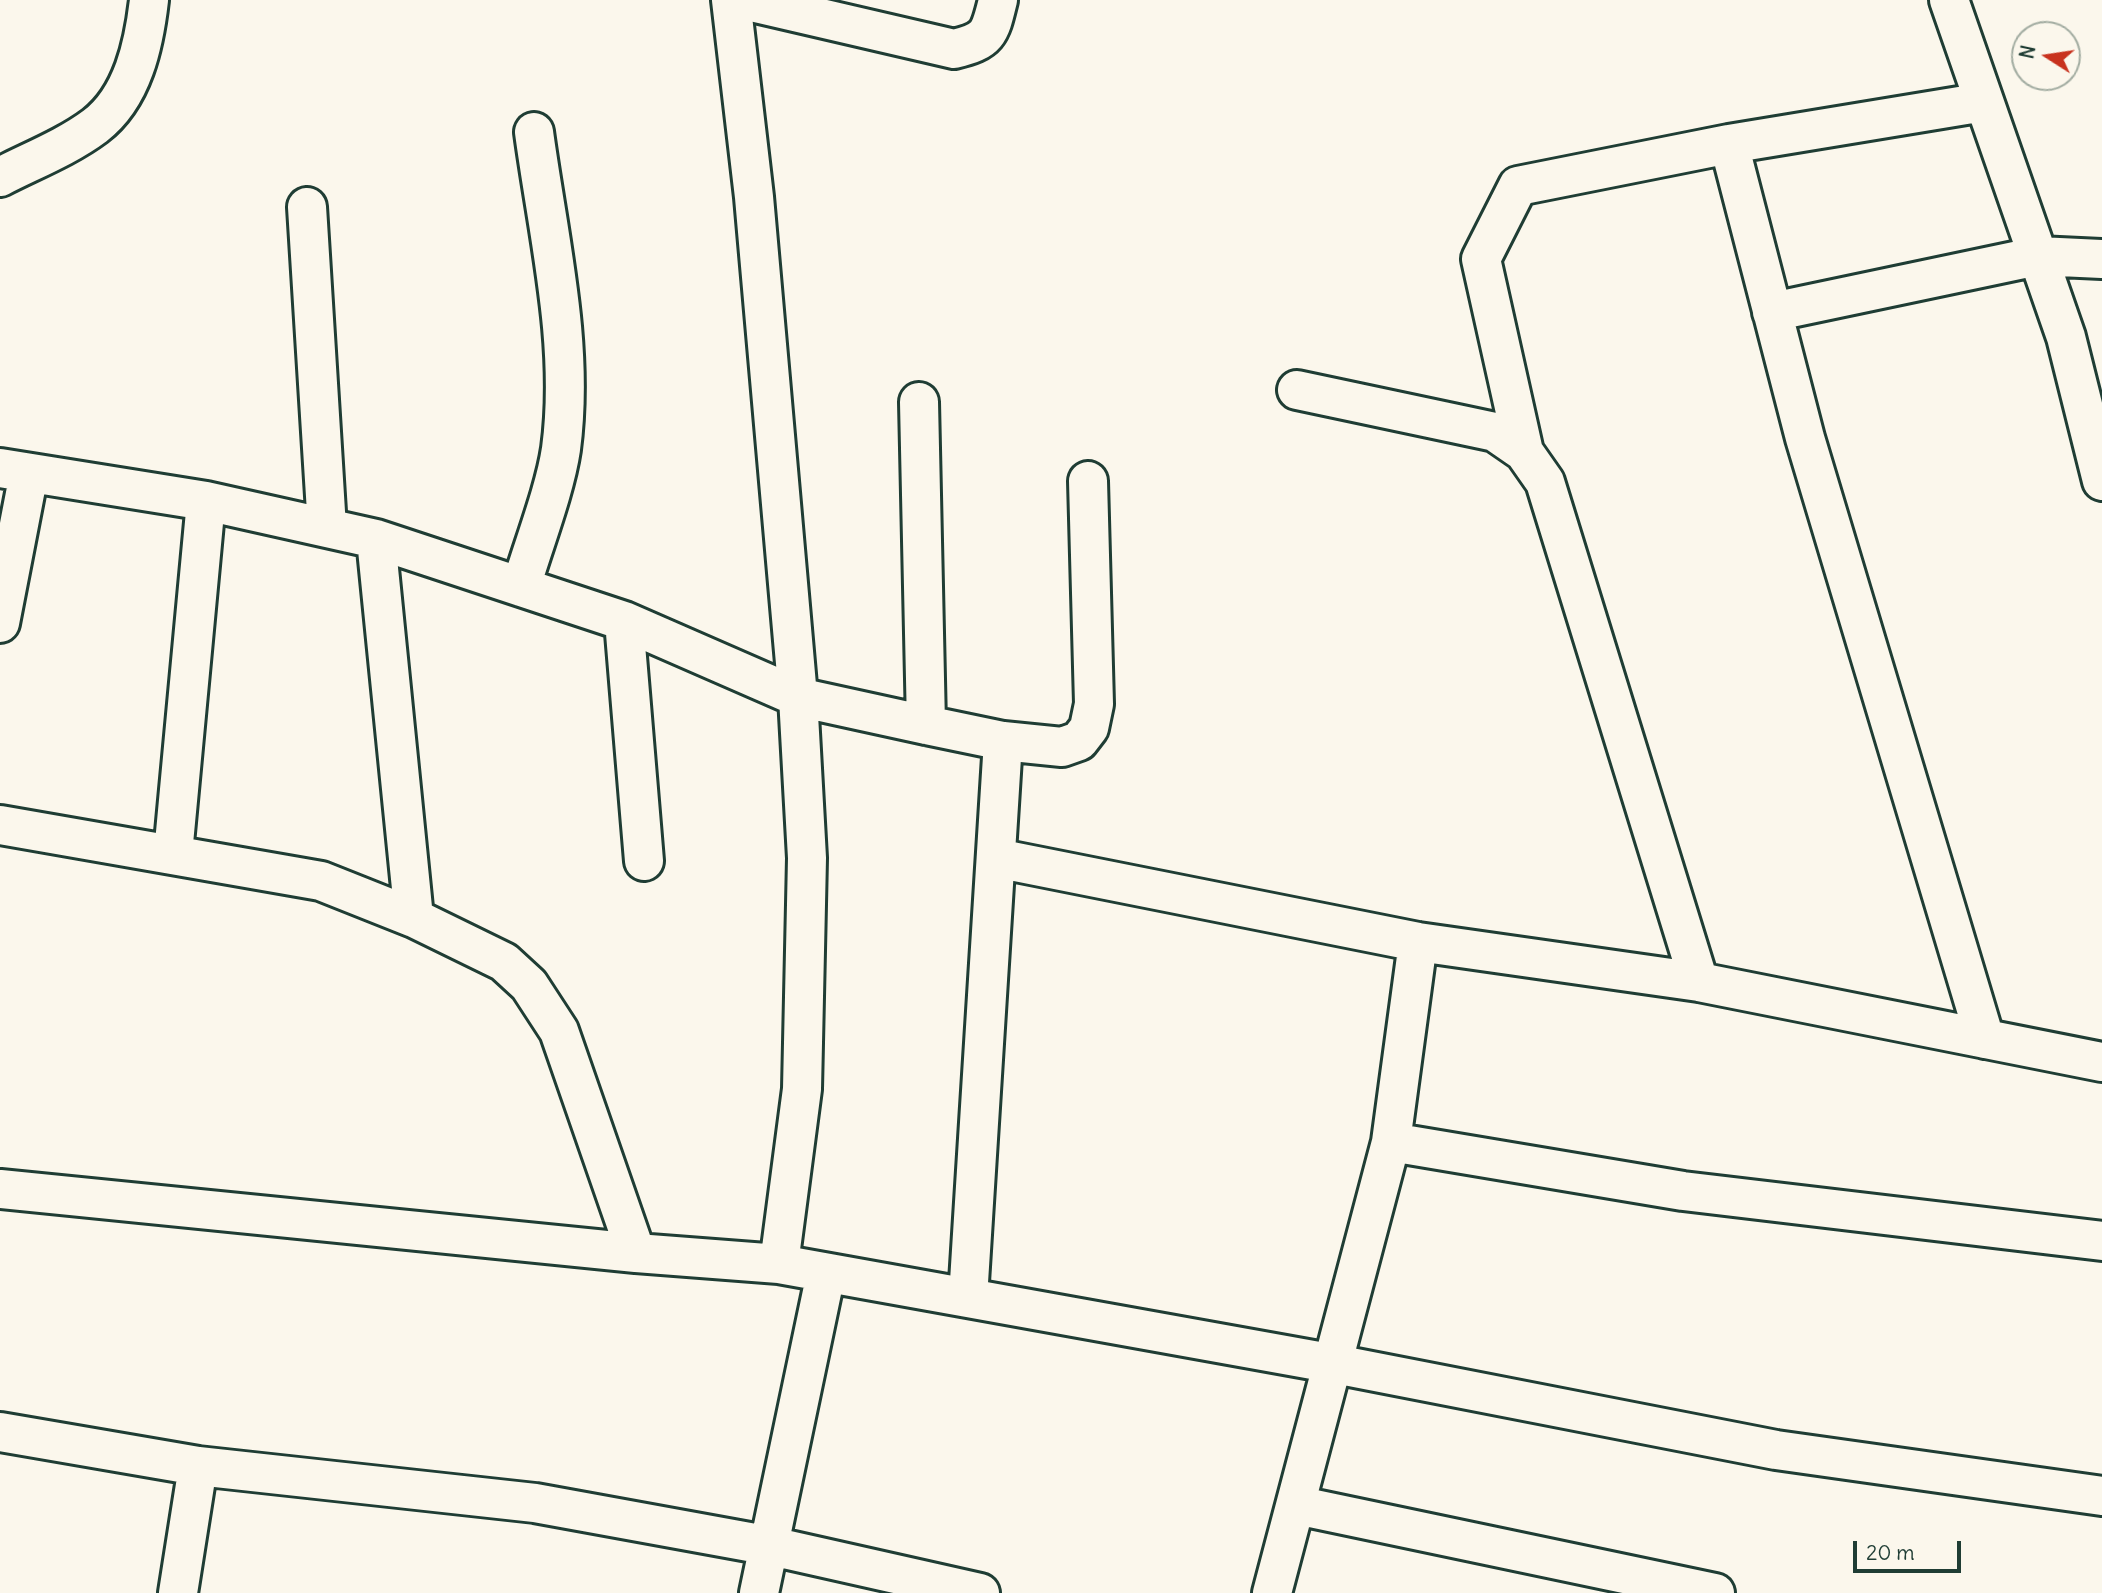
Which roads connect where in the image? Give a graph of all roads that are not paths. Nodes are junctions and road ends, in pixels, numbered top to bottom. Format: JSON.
{"nodes":[{"id":1,"x":149,"y":0,"type":"edge"},
{"id":2,"x":731,"y":0,"type":"edge"},
{"id":3,"x":743,"y":0,"type":"edge"},
{"id":4,"x":998,"y":0,"type":"edge"},
{"id":5,"x":1949,"y":0,"type":"edge"},
{"id":6,"x":1984,"y":102,"type":"junction"},
{"id":7,"x":534,"y":132,"type":"dead end"},
{"id":8,"x":1729,"y":144,"type":"junction"},
{"id":9,"x":0,"y":177,"type":"edge"},
{"id":10,"x":307,"y":207,"type":"dead end"},
{"id":11,"x":2038,"y":256,"type":"junction"},
{"id":12,"x":2102,"y":259,"type":"edge"},
{"id":13,"x":1772,"y":312,"type":"junction"},
{"id":14,"x":1297,"y":390,"type":"dead end"},
{"id":15,"x":919,"y":402,"type":"dead end"},
{"id":16,"x":1524,"y":452,"type":"junction"},
{"id":17,"x":14,"y":471,"type":"edge"},
{"id":18,"x":1088,"y":481,"type":"dead end"},
{"id":19,"x":2102,"y":481,"type":"edge"},
{"id":20,"x":206,"y":501,"type":"junction"},
{"id":21,"x":327,"y":528,"type":"junction"},
{"id":22,"x":376,"y":539,"type":"junction"},
{"id":23,"x":521,"y":587,"type":"junction"},
{"id":24,"x":624,"y":621,"type":"junction"},
{"id":25,"x":0,"y":623,"type":"edge"},
{"id":26,"x":798,"y":696,"type":"junction"},
{"id":27,"x":926,"y":725,"type":"junction"},
{"id":28,"x":1003,"y":741,"type":"junction"},
{"id":29,"x":0,"y":825,"type":"edge"},
{"id":30,"x":173,"y":854,"type":"junction"},
{"id":31,"x":996,"y":858,"type":"junction"},
{"id":32,"x":644,"y":861,"type":"dead end"},
{"id":33,"x":415,"y":918,"type":"junction"},
{"id":34,"x":1418,"y":942,"type":"junction"},
{"id":35,"x":1699,"y":982,"type":"junction"},
{"id":36,"x":1985,"y":1039,"type":"junction"},
{"id":37,"x":2102,"y":1062,"type":"edge"},
{"id":38,"x":1391,"y":1142,"type":"junction"},
{"id":39,"x":0,"y":1189,"type":"edge"},
{"id":40,"x":2102,"y":1241,"type":"edge"},
{"id":41,"x":636,"y":1253,"type":"junction"},
{"id":42,"x":779,"y":1264,"type":"junction"},
{"id":43,"x":826,"y":1273,"type":"junction"},
{"id":44,"x":968,"y":1297,"type":"junction"},
{"id":45,"x":1335,"y":1364,"type":"junction"},
{"id":46,"x":0,"y":1432,"type":"edge"},
{"id":47,"x":198,"y":1466,"type":"junction"},
{"id":48,"x":2102,"y":1496,"type":"edge"},
{"id":49,"x":1296,"y":1505,"type":"junction"},
{"id":50,"x":771,"y":1546,"type":"junction"},
{"id":51,"x":178,"y":1593,"type":"edge"},
{"id":52,"x":759,"y":1593,"type":"edge"},
{"id":53,"x":981,"y":1593,"type":"edge"},
{"id":54,"x":1272,"y":1593,"type":"edge"},
{"id":55,"x":1715,"y":1593,"type":"edge"}],
"edges":[{"from":1,"to":9,"type":"street"},
{"from":2,"to":26,"type":"street"},
{"from":3,"to":4,"type":"street"},
{"from":5,"to":6,"type":"street"},
{"from":6,"to":8,"type":"street"},
{"from":6,"to":11,"type":"street"},
{"from":7,"to":23,"type":"street"},
{"from":8,"to":13,"type":"street"},
{"from":8,"to":16,"type":"street"},
{"from":10,"to":21,"type":"street"},
{"from":11,"to":12,"type":"street"},
{"from":11,"to":13,"type":"street"},
{"from":11,"to":19,"type":"street"},
{"from":13,"to":36,"type":"street"},
{"from":14,"to":16,"type":"street"},
{"from":15,"to":27,"type":"street"},
{"from":16,"to":35,"type":"street"},
{"from":17,"to":20,"type":"street"},
{"from":17,"to":25,"type":"street"},
{"from":18,"to":28,"type":"street"},
{"from":20,"to":21,"type":"street"},
{"from":20,"to":30,"type":"street"},
{"from":21,"to":22,"type":"street"},
{"from":22,"to":23,"type":"street"},
{"from":22,"to":33,"type":"street"},
{"from":23,"to":24,"type":"street"},
{"from":24,"to":26,"type":"street"},
{"from":24,"to":32,"type":"street"},
{"from":26,"to":27,"type":"street"},
{"from":26,"to":42,"type":"street"},
{"from":27,"to":28,"type":"street"},
{"from":28,"to":31,"type":"street"},
{"from":29,"to":30,"type":"street"},
{"from":30,"to":33,"type":"street"},
{"from":31,"to":34,"type":"street"},
{"from":31,"to":44,"type":"street"},
{"from":33,"to":41,"type":"street"},
{"from":34,"to":35,"type":"street"},
{"from":34,"to":38,"type":"street"},
{"from":35,"to":36,"type":"street"},
{"from":36,"to":37,"type":"street"},
{"from":38,"to":40,"type":"street"},
{"from":38,"to":45,"type":"street"},
{"from":39,"to":41,"type":"street"},
{"from":41,"to":42,"type":"street"},
{"from":42,"to":43,"type":"street"},
{"from":43,"to":44,"type":"street"},
{"from":43,"to":50,"type":"street"},
{"from":44,"to":45,"type":"street"},
{"from":45,"to":48,"type":"street"},
{"from":45,"to":49,"type":"street"},
{"from":46,"to":47,"type":"street"},
{"from":47,"to":50,"type":"street"},
{"from":47,"to":51,"type":"street"},
{"from":49,"to":54,"type":"street"},
{"from":49,"to":55,"type":"street"},
{"from":50,"to":52,"type":"street"},
{"from":50,"to":53,"type":"street"}]}
